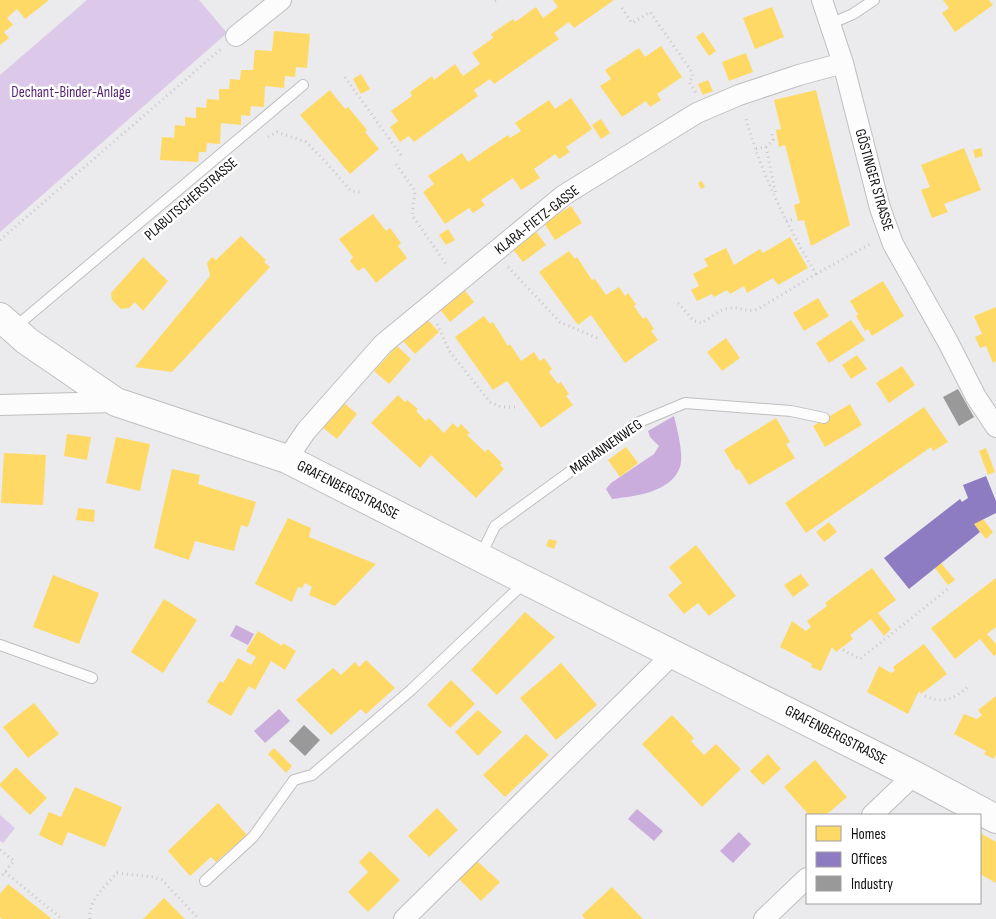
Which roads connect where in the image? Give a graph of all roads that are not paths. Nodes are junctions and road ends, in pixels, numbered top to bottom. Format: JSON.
{"nodes":[{"id":1,"x":281,"y":0,"type":"edge"},
{"id":2,"x":822,"y":0,"type":"edge"},
{"id":3,"x":874,"y":0,"type":"edge"},
{"id":4,"x":830,"y":24,"type":"junction"},
{"id":5,"x":236,"y":36,"type":"road end"},
{"id":6,"x":843,"y":63,"type":"junction"},
{"id":7,"x":303,"y":85,"type":"dead end"},
{"id":8,"x":7,"y":323,"type":"edge"},
{"id":9,"x":116,"y":402,"type":"junction"},
{"id":10,"x":0,"y":405,"type":"edge"},
{"id":11,"x":824,"y":418,"type":"dead end"},
{"id":12,"x":996,"y":427,"type":"edge"},
{"id":13,"x":287,"y":459,"type":"junction"},
{"id":14,"x":480,"y":557,"type":"junction"},
{"id":15,"x":527,"y":580,"type":"junction"},
{"id":16,"x":0,"y":645,"type":"edge"},
{"id":17,"x":674,"y":653,"type":"junction"},
{"id":18,"x":92,"y":678,"type":"dead end"},
{"id":19,"x":914,"y":774,"type":"junction"},
{"id":20,"x":873,"y":814,"type":"edge"},
{"id":21,"x":996,"y":819,"type":"edge"},
{"id":22,"x":806,"y":879,"type":"edge"},
{"id":23,"x":205,"y":881,"type":"dead end"},
{"id":24,"x":404,"y":919,"type":"edge"},
{"id":25,"x":764,"y":919,"type":"edge"}],
"edges":[{"from":1,"to":5,"type":"street"},
{"from":2,"to":4,"type":"street","name":"GÖSTINGER STRASSE"},
{"from":3,"to":4,"type":"lane"},
{"from":4,"to":6,"type":"street","name":"GÖSTINGER STRASSE"},
{"from":6,"to":12,"type":"street","name":"GÖSTINGER STRASSE"},
{"from":6,"to":13,"type":"street","name":"KLARA-FIETZ-GASSE"},
{"from":7,"to":8,"type":"lane","name":"PLABUTSCHERSTRASSE"},
{"from":8,"to":9,"type":"street","name":"PLABUTSCHERSTRASSE"},
{"from":9,"to":10,"type":"street","name":"GRAFENBERGSTRASSE"},
{"from":9,"to":13,"type":"street","name":"GRAFENBERGSTRASSE"},
{"from":11,"to":14,"type":"lane","name":"MARIANNENWEG"},
{"from":13,"to":14,"type":"street","name":"GRAFENBERGSTRASSE"},
{"from":14,"to":15,"type":"street","name":"GRAFENBERGSTRASSE"},
{"from":15,"to":17,"type":"street","name":"GRAFENBERGSTRASSE"},
{"from":15,"to":23,"type":"lane"},
{"from":16,"to":18,"type":"lane"},
{"from":17,"to":19,"type":"street","name":"GRAFENBERGSTRASSE"},
{"from":17,"to":24,"type":"street"},
{"from":19,"to":20,"type":"street"},
{"from":19,"to":21,"type":"street","name":"GRAFENBERGSTRASSE"},
{"from":22,"to":25,"type":"street"}]}
